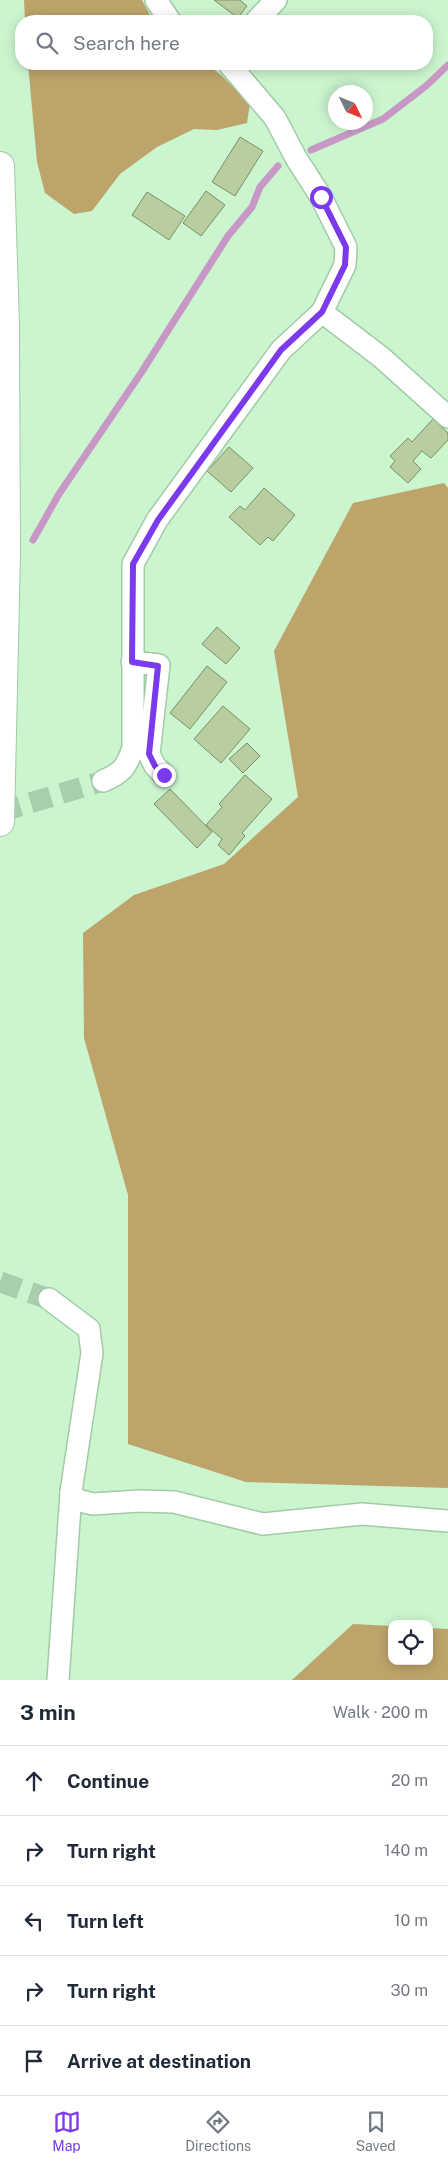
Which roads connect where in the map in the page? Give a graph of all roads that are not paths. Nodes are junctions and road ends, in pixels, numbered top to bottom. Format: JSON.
{"nodes":[{"id":1,"x":156,"y":0,"type":"edge"},
{"id":2,"x":276,"y":0,"type":"edge"},
{"id":3,"x":166,"y":15,"type":"edge"},
{"id":4,"x":262,"y":15,"type":"edge"},
{"id":5,"x":234,"y":70,"type":"edge"},
{"id":6,"x":0,"y":166,"type":"edge"},
{"id":7,"x":322,"y":312,"type":"junction"},
{"id":8,"x":448,"y":417,"type":"edge"},
{"id":9,"x":132,"y":662,"type":"junction"},
{"id":10,"x":164,"y":775,"type":"dead end"},
{"id":11,"x":103,"y":781,"type":"tunnel mouth"},
{"id":12,"x":0,"y":822,"type":"edge"},
{"id":13,"x":49,"y":1299,"type":"tunnel mouth"},
{"id":14,"x":71,"y":1492,"type":"junction"},
{"id":15,"x":448,"y":1521,"type":"edge"},
{"id":16,"x":58,"y":1680,"type":"edge"}],
"edges":[{"from":1,"to":3,"type":"street"},
{"from":2,"to":4,"type":"street"},
{"from":5,"to":7,"type":"street"},
{"from":6,"to":12,"type":"highway"},
{"from":7,"to":8,"type":"street"},
{"from":7,"to":9,"type":"street"},
{"from":9,"to":10,"type":"street"},
{"from":9,"to":11,"type":"street"},
{"from":13,"to":14,"type":"street"},
{"from":14,"to":15,"type":"street"},
{"from":14,"to":16,"type":"street"}]}
